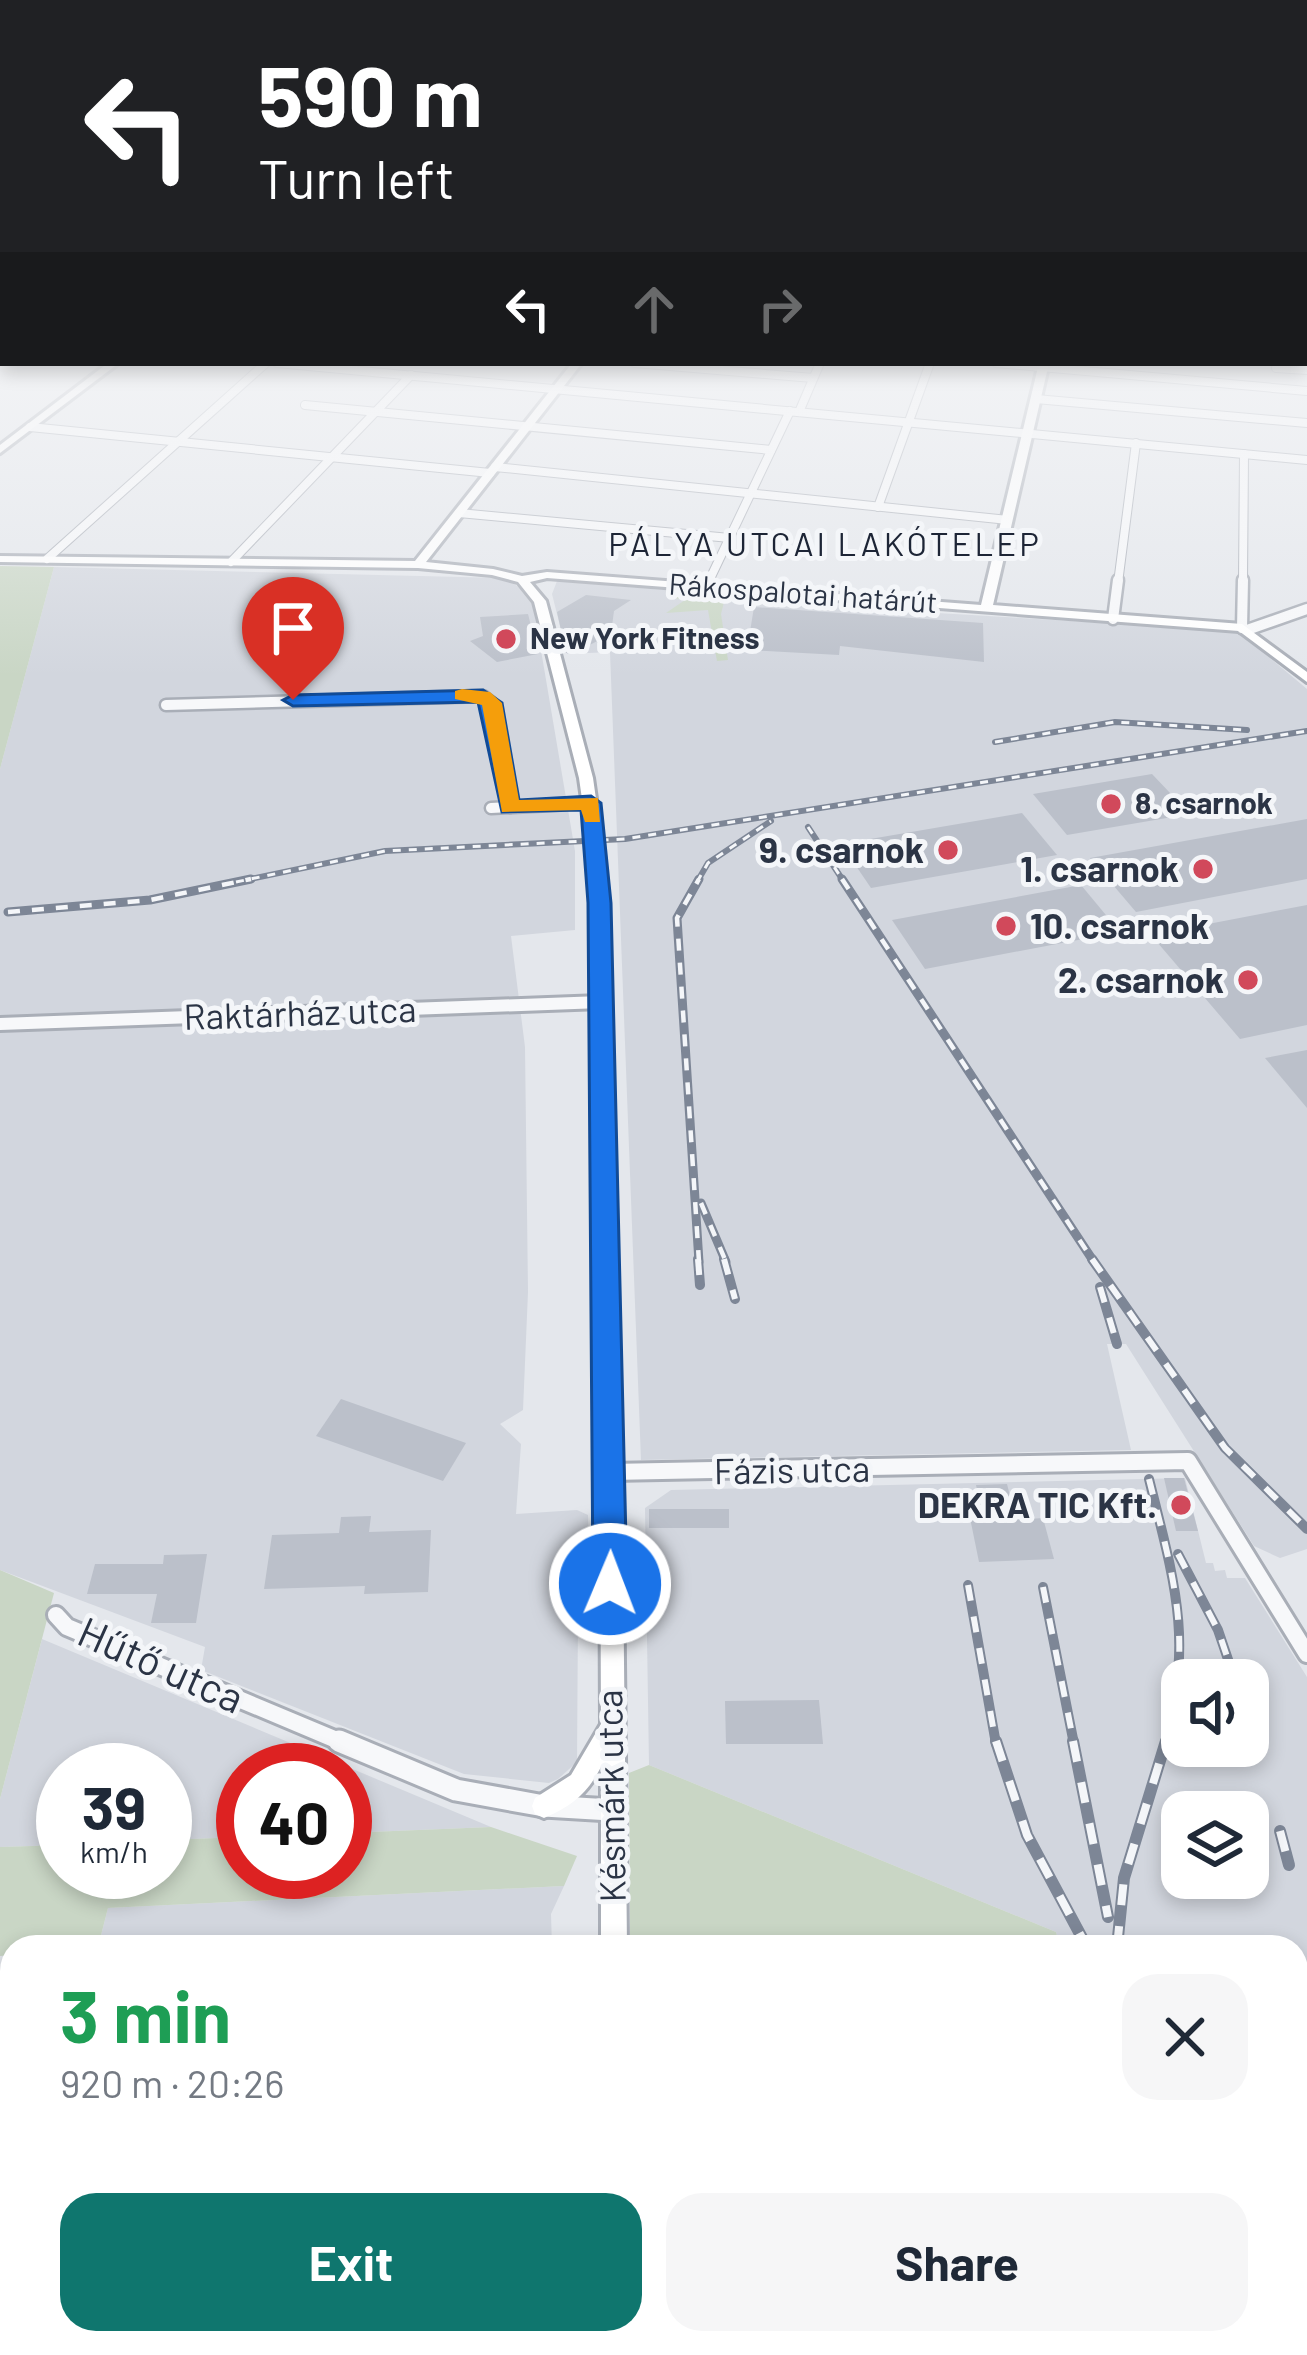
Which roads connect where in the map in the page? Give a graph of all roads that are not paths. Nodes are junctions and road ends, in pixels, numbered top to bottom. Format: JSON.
{"nodes":[{"id":1,"x":163,"y":456,"type":"edge"},
{"id":2,"x":321,"y":456,"type":"edge"},
{"id":3,"x":504,"y":456,"type":"edge"},
{"id":4,"x":768,"y":456,"type":"edge"},
{"id":5,"x":896,"y":456,"type":"edge"},
{"id":6,"x":1023,"y":456,"type":"edge"},
{"id":7,"x":1134,"y":456,"type":"edge"},
{"id":8,"x":1244,"y":456,"type":"edge"},
{"id":9,"x":1264,"y":456,"type":"edge"},
{"id":10,"x":332,"y":457,"type":"junction"},
{"id":11,"x":1307,"y":460,"type":"edge"},
{"id":12,"x":493,"y":470,"type":"junction"},
{"id":13,"x":751,"y":494,"type":"junction"},
{"id":14,"x":878,"y":507,"type":"junction"},
{"id":15,"x":459,"y":513,"type":"junction"},
{"id":16,"x":1008,"y":520,"type":"junction"},
{"id":17,"x":730,"y":538,"type":"junction"},
{"id":18,"x":0,"y":559,"type":"edge"},
{"id":19,"x":47,"y":559,"type":"junction"},
{"id":20,"x":231,"y":562,"type":"junction"},
{"id":21,"x":418,"y":565,"type":"junction"},
{"id":22,"x":522,"y":580,"type":"junction"},
{"id":23,"x":706,"y":587,"type":"junction"},
{"id":24,"x":1307,"y":608,"type":"edge"},
{"id":25,"x":986,"y":609,"type":"junction"},
{"id":26,"x":1113,"y":619,"type":"junction"},
{"id":27,"x":1244,"y":629,"type":"junction"},
{"id":28,"x":1307,"y":679,"type":"edge"},
{"id":29,"x":166,"y":705,"type":"dead end"},
{"id":30,"x":591,"y":803,"type":"junction"},
{"id":31,"x":510,"y":807,"type":"junction"},
{"id":32,"x":491,"y":808,"type":"dead end"},
{"id":33,"x":601,"y":1001,"type":"junction"},
{"id":34,"x":0,"y":1024,"type":"edge"},
{"id":35,"x":611,"y":1472,"type":"junction"},
{"id":36,"x":56,"y":1615,"type":"dead end"},
{"id":37,"x":1307,"y":1654,"type":"edge"},
{"id":38,"x":610,"y":1724,"type":"junction"},
{"id":39,"x":544,"y":1806,"type":"junction"},
{"id":40,"x":611,"y":1810,"type":"junction"},
{"id":41,"x":614,"y":1935,"type":"edge"}],
"edges":[{"from":1,"to":19,"type":"street"},
{"from":2,"to":10,"type":"street"},
{"from":3,"to":12,"type":"street"},
{"from":4,"to":13,"type":"street"},
{"from":5,"to":14,"type":"street"},
{"from":6,"to":16,"type":"street"},
{"from":7,"to":26,"type":"street"},
{"from":8,"to":27,"type":"street"},
{"from":9,"to":11,"type":"street"},
{"from":10,"to":12,"type":"street"},
{"from":10,"to":20,"type":"street"},
{"from":12,"to":13,"type":"street"},
{"from":12,"to":15,"type":"street"},
{"from":13,"to":14,"type":"street"},
{"from":13,"to":17,"type":"street"},
{"from":14,"to":16,"type":"street"},
{"from":15,"to":17,"type":"street"},
{"from":15,"to":21,"type":"street"},
{"from":16,"to":25,"type":"street"},
{"from":17,"to":23,"type":"street"},
{"from":18,"to":19,"type":"street","name":"Rákospalotai határút"},
{"from":19,"to":20,"type":"street","name":"Rákospalotai határút"},
{"from":20,"to":21,"type":"street","name":"Rákospalotai határút"},
{"from":21,"to":22,"type":"street","name":"Rákospalotai határút"},
{"from":22,"to":23,"type":"street","name":"Rákospalotai határút"},
{"from":22,"to":30,"type":"street","name":"Késmárk utca"},
{"from":23,"to":25,"type":"street","name":"Rákospalotai határút"},
{"from":24,"to":27,"type":"street"},
{"from":25,"to":26,"type":"street","name":"Rákospalotai határút"},
{"from":26,"to":27,"type":"street","name":"Rákospalotai határút"},
{"from":27,"to":28,"type":"street"},
{"from":29,"to":31,"type":"street"},
{"from":30,"to":31,"type":"street"},
{"from":30,"to":33,"type":"street","name":"Késmárk utca"},
{"from":31,"to":32,"type":"street"},
{"from":33,"to":34,"type":"street","name":"Raktárház utca"},
{"from":33,"to":35,"type":"street","name":"Késmárk utca"},
{"from":35,"to":37,"type":"street","name":"Fázis utca"},
{"from":35,"to":38,"type":"street","name":"Késmárk utca"},
{"from":36,"to":39,"type":"street","name":"Hűtő utca"},
{"from":38,"to":39,"type":"street"},
{"from":38,"to":40,"type":"street","name":"Késmárk utca"},
{"from":39,"to":40,"type":"street","name":"Hűtő utca"},
{"from":40,"to":41,"type":"street","name":"Késmárk utca"}]}
